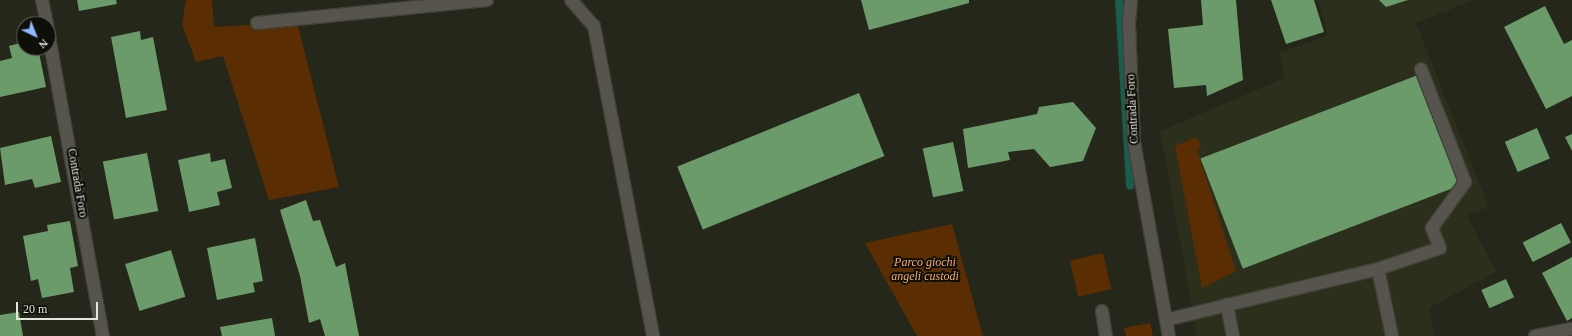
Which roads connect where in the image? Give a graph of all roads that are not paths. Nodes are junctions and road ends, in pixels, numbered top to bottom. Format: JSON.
{"nodes":[{"id":1,"x":42,"y":0,"type":"edge"},
{"id":2,"x":486,"y":0,"type":"edge"},
{"id":3,"x":571,"y":0,"type":"edge"},
{"id":4,"x":1131,"y":0,"type":"edge"},
{"id":5,"x":45,"y":16,"type":"edge"},
{"id":6,"x":257,"y":23,"type":"dead end"},
{"id":7,"x":53,"y":56,"type":"edge"},
{"id":8,"x":1421,"y":69,"type":"dead end"},
{"id":9,"x":1378,"y":269,"type":"junction"},
{"id":10,"x":1227,"y":305,"type":"junction"},
{"id":11,"x":1102,"y":311,"type":"dead end"},
{"id":12,"x":1166,"y":320,"type":"junction"},
{"id":13,"x":1572,"y":329,"type":"edge"},
{"id":14,"x":103,"y":336,"type":"edge"},
{"id":15,"x":653,"y":336,"type":"edge"},
{"id":16,"x":1106,"y":336,"type":"edge"},
{"id":17,"x":1169,"y":336,"type":"edge"},
{"id":18,"x":1233,"y":336,"type":"edge"},
{"id":19,"x":1392,"y":336,"type":"edge"},
{"id":20,"x":1535,"y":336,"type":"edge"}],
"edges":[{"from":1,"to":5,"type":"street"},
{"from":2,"to":6,"type":"street"},
{"from":3,"to":15,"type":"street"},
{"from":4,"to":12,"type":"street","name":"Contrada Foro"},
{"from":7,"to":14,"type":"street","name":"Contrada Foro"},
{"from":8,"to":9,"type":"street"},
{"from":9,"to":10,"type":"street"},
{"from":9,"to":19,"type":"street"},
{"from":10,"to":12,"type":"street"},
{"from":10,"to":18,"type":"street"},
{"from":11,"to":16,"type":"street"},
{"from":12,"to":17,"type":"street","name":"Contrada Foro"},
{"from":13,"to":20,"type":"street"}]}
